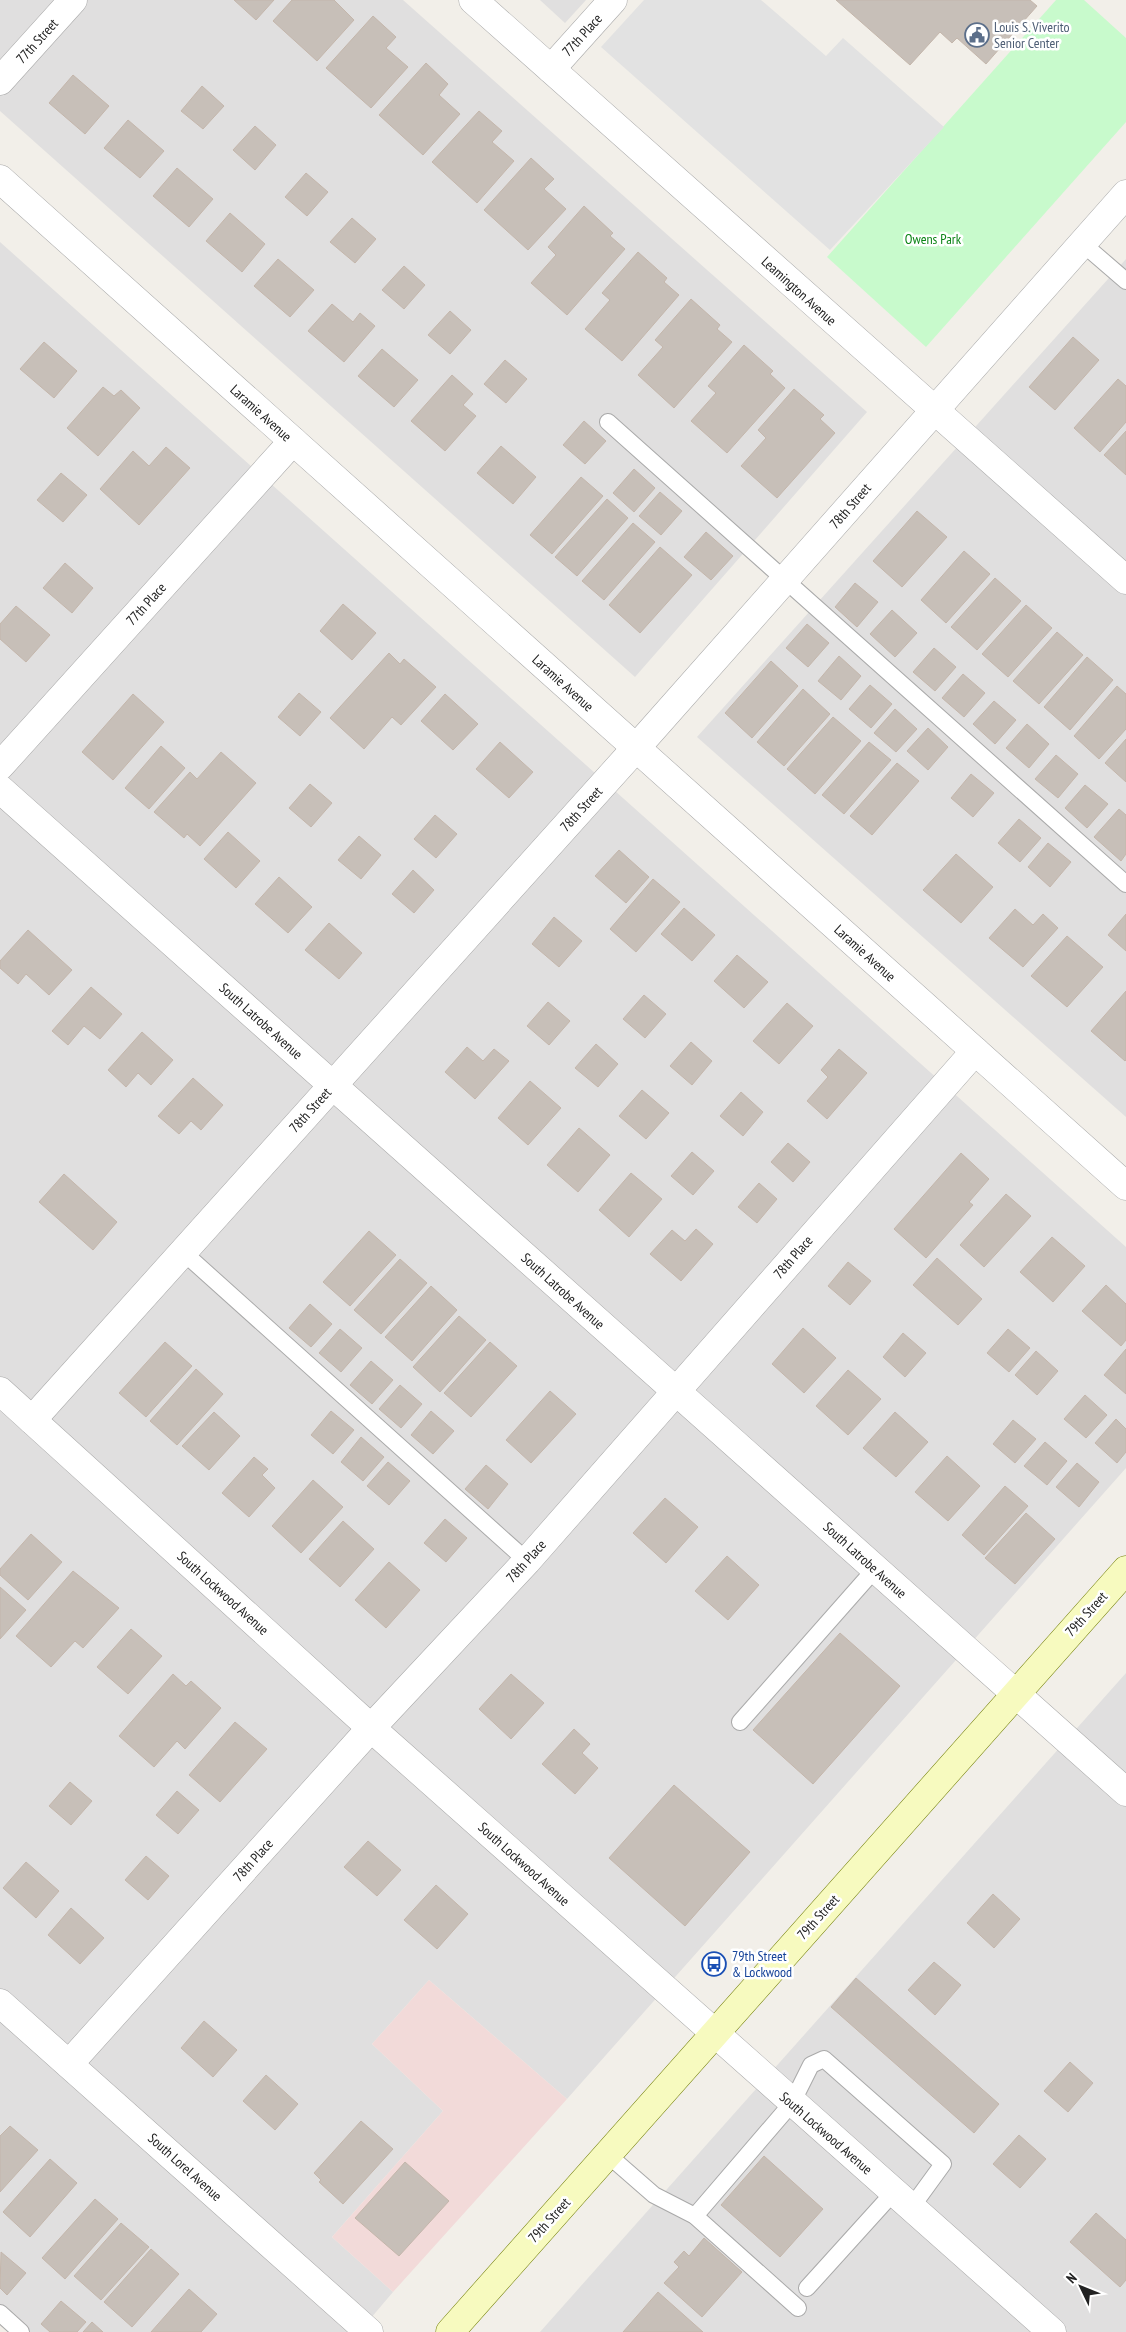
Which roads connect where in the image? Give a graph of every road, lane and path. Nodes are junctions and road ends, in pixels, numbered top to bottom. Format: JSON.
{"nodes":[{"id":1,"x":73,"y":0,"type":"edge"},
{"id":2,"x":473,"y":0,"type":"edge"},
{"id":3,"x":613,"y":0,"type":"edge"},
{"id":4,"x":551,"y":69,"type":"junction"},
{"id":5,"x":0,"y":81,"type":"edge"},
{"id":6,"x":0,"y":180,"type":"edge"},
{"id":7,"x":1126,"y":194,"type":"edge"},
{"id":8,"x":1082,"y":243,"type":"junction"},
{"id":9,"x":1126,"y":281,"type":"edge"},
{"id":10,"x":934,"y":410,"type":"junction"},
{"id":11,"x":608,"y":422,"type":"dead end"},
{"id":12,"x":293,"y":441,"type":"junction"},
{"id":13,"x":784,"y":579,"type":"junction"},
{"id":14,"x":1126,"y":580,"type":"edge"},
{"id":15,"x":636,"y":748,"type":"junction"},
{"id":16,"x":0,"y":766,"type":"edge"},
{"id":17,"x":0,"y":789,"type":"edge"},
{"id":18,"x":1126,"y":884,"type":"edge"},
{"id":19,"x":975,"y":1051,"type":"junction"},
{"id":20,"x":332,"y":1085,"type":"junction"},
{"id":21,"x":1126,"y":1186,"type":"edge"},
{"id":22,"x":183,"y":1252,"type":"junction"},
{"id":23,"x":0,"y":1391,"type":"edge"},
{"id":24,"x":676,"y":1391,"type":"junction"},
{"id":25,"x":32,"y":1420,"type":"junction"},
{"id":26,"x":527,"y":1561,"type":"junction"},
{"id":27,"x":875,"y":1569,"type":"junction"},
{"id":28,"x":1126,"y":1570,"type":"edge"},
{"id":29,"x":1015,"y":1694,"type":"junction"},
{"id":30,"x":740,"y":1722,"type":"dead end"},
{"id":31,"x":371,"y":1728,"type":"junction"},
{"id":32,"x":1124,"y":1785,"type":"edge"},
{"id":33,"x":0,"y":2002,"type":"edge"},
{"id":34,"x":714,"y":2034,"type":"junction"},
{"id":35,"x":69,"y":2064,"type":"junction"},
{"id":36,"x":792,"y":2103,"type":"junction"},
{"id":37,"x":607,"y":2154,"type":"junction"},
{"id":38,"x":902,"y":2200,"type":"junction"},
{"id":39,"x":695,"y":2216,"type":"junction"},
{"id":40,"x":807,"y":2288,"type":"dead end"},
{"id":41,"x":798,"y":2308,"type":"dead end"},
{"id":42,"x":0,"y":2314,"type":"edge"},
{"id":43,"x":21,"y":2332,"type":"edge"},
{"id":44,"x":369,"y":2332,"type":"edge"},
{"id":45,"x":450,"y":2332,"type":"edge"},
{"id":46,"x":1052,"y":2332,"type":"edge"}],
"edges":[{"from":1,"to":5,"type":"street","name":"77th Street"},
{"from":2,"to":4,"type":"street","name":"Leamington Avenue"},
{"from":3,"to":4,"type":"street","name":"77th Place"},
{"from":4,"to":10,"type":"street","name":"Leamington Avenue"},
{"from":6,"to":12,"type":"street","name":"Laramie Avenue"},
{"from":7,"to":8,"type":"street","name":"78th Street"},
{"from":8,"to":9,"type":"lane"},
{"from":8,"to":10,"type":"street","name":"78th Street"},
{"from":10,"to":13,"type":"street","name":"78th Street"},
{"from":10,"to":14,"type":"street","name":"Leamington Avenue"},
{"from":11,"to":13,"type":"lane"},
{"from":12,"to":15,"type":"street","name":"Laramie Avenue"},
{"from":12,"to":16,"type":"street","name":"77th Place"},
{"from":13,"to":15,"type":"street","name":"78th Street"},
{"from":13,"to":18,"type":"lane"},
{"from":15,"to":19,"type":"street","name":"Laramie Avenue"},
{"from":15,"to":20,"type":"street","name":"78th Street"},
{"from":17,"to":20,"type":"street","name":"South Latrobe Avenue"},
{"from":19,"to":21,"type":"street","name":"Laramie Avenue"},
{"from":19,"to":24,"type":"street","name":"78th Place"},
{"from":20,"to":22,"type":"street","name":"78th Street"},
{"from":20,"to":24,"type":"street","name":"South Latrobe Avenue"},
{"from":22,"to":25,"type":"street","name":"78th Street"},
{"from":22,"to":26,"type":"lane"},
{"from":23,"to":25,"type":"street","name":"South Lockwood Avenue"},
{"from":24,"to":26,"type":"street","name":"78th Place"},
{"from":24,"to":27,"type":"street","name":"South Latrobe Avenue"},
{"from":25,"to":31,"type":"street","name":"South Lockwood Avenue"},
{"from":26,"to":31,"type":"street","name":"78th Place"},
{"from":27,"to":29,"type":"street","name":"South Latrobe Avenue"},
{"from":27,"to":30,"type":"lane"},
{"from":28,"to":29,"type":"main road","name":"79th Street"},
{"from":29,"to":32,"type":"street","name":"South Latrobe Avenue"},
{"from":29,"to":34,"type":"main road","name":"79th Street"},
{"from":31,"to":34,"type":"street","name":"South Lockwood Avenue"},
{"from":31,"to":35,"type":"street","name":"78th Place"},
{"from":33,"to":35,"type":"street","name":"South Lorel Avenue"},
{"from":34,"to":36,"type":"street","name":"South Lockwood Avenue"},
{"from":34,"to":37,"type":"main road","name":"79th Street"},
{"from":35,"to":44,"type":"street","name":"South Lorel Avenue"},
{"from":36,"to":38,"type":"street","name":"South Lockwood Avenue"},
{"from":36,"to":38,"type":"lane"},
{"from":36,"to":39,"type":"lane"},
{"from":37,"to":39,"type":"lane"},
{"from":37,"to":45,"type":"main road","name":"79th Street"},
{"from":38,"to":40,"type":"lane"},
{"from":38,"to":46,"type":"street","name":"South Lockwood Avenue"},
{"from":39,"to":41,"type":"lane"},
{"from":42,"to":43,"type":"lane"}]}
